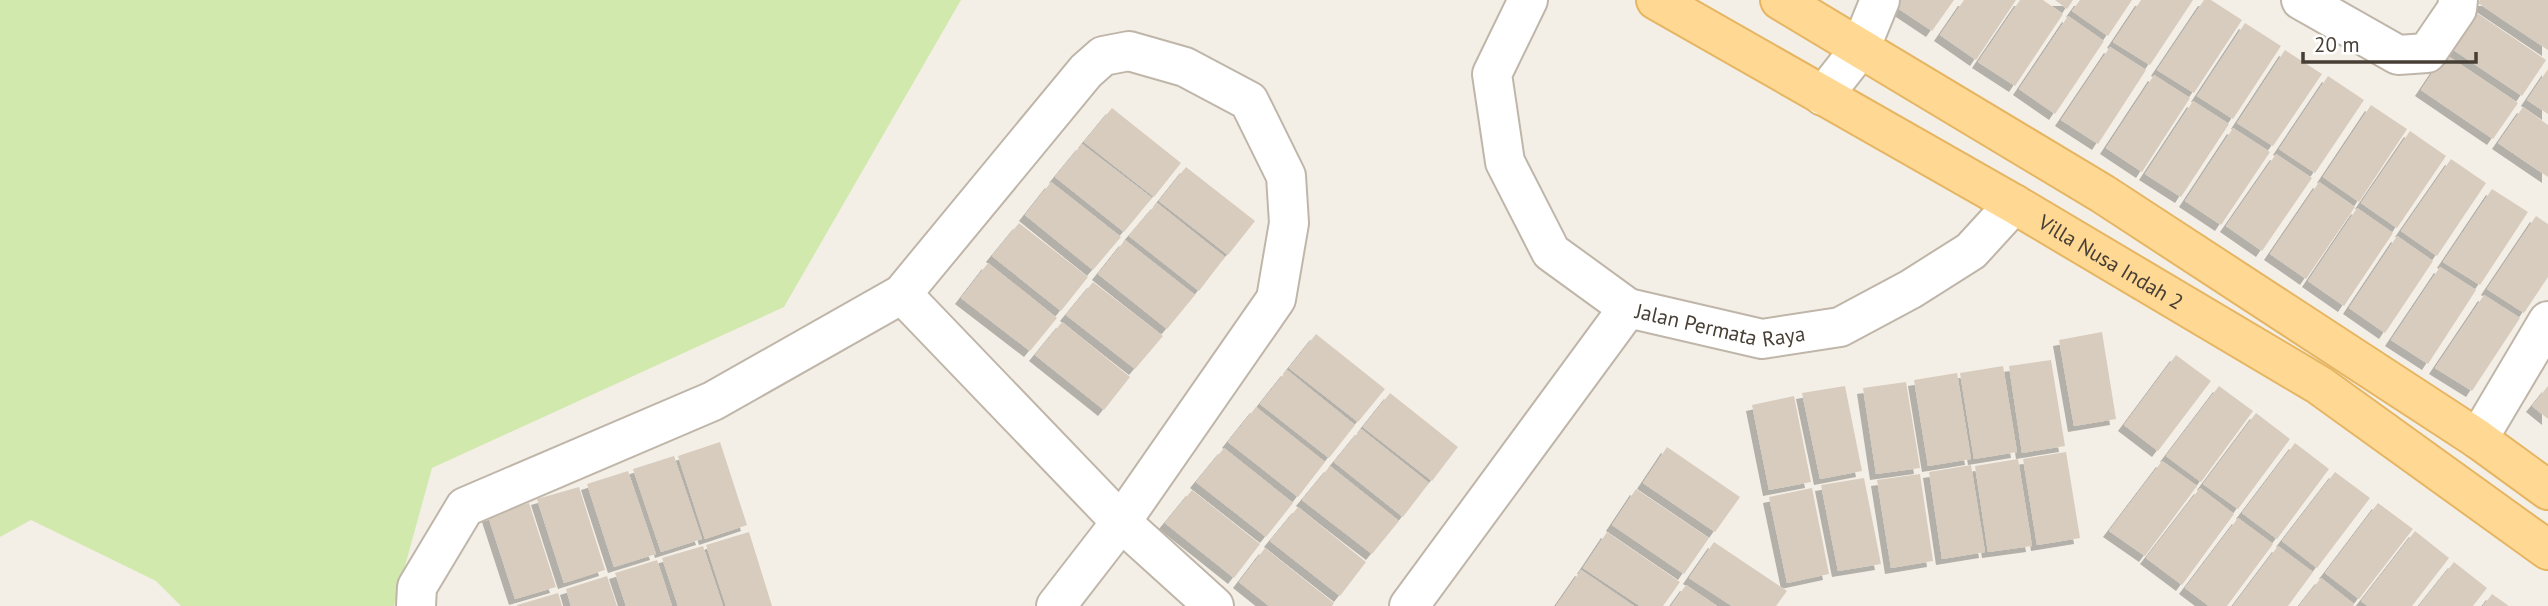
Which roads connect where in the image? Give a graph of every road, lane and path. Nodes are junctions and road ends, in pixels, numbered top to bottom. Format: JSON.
{"nodes":[{"id":1,"x":1528,"y":0,"type":"edge"},
{"id":2,"x":1656,"y":0,"type":"edge"},
{"id":3,"x":1780,"y":0,"type":"edge"},
{"id":4,"x":1880,"y":0,"type":"edge"},
{"id":5,"x":2301,"y":0,"type":"edge"},
{"id":6,"x":2458,"y":0,"type":"edge"},
{"id":7,"x":1860,"y":49,"type":"junction"},
{"id":8,"x":1823,"y":96,"type":"junction"},
{"id":9,"x":2014,"y":204,"type":"junction"},
{"id":10,"x":902,"y":294,"type":"junction"},
{"id":11,"x":1628,"y":308,"type":"junction"},
{"id":12,"x":2548,"y":321,"type":"edge"},
{"id":13,"x":2478,"y":439,"type":"junction"},
{"id":14,"x":2548,"y":490,"type":"edge"},
{"id":15,"x":1121,"y":522,"type":"junction"},
{"id":16,"x":2548,"y":550,"type":"edge"},
{"id":17,"x":416,"y":606,"type":"edge"},
{"id":18,"x":1056,"y":606,"type":"edge"},
{"id":19,"x":1214,"y":606,"type":"edge"},
{"id":20,"x":1409,"y":606,"type":"edge"}],
"edges":[{"from":1,"to":11,"type":"street","name":"Jalan Permata Raya"},
{"from":2,"to":8,"type":"main road","name":"Villa Nusa Indah 2"},
{"from":3,"to":7,"type":"main road"},
{"from":4,"to":7,"type":"street"},
{"from":5,"to":6,"type":"street"},
{"from":7,"to":8,"type":"street"},
{"from":7,"to":13,"type":"main road"},
{"from":8,"to":9,"type":"main road","name":"Villa Nusa Indah 2"},
{"from":9,"to":11,"type":"street","name":"Jalan Permata Raya"},
{"from":9,"to":16,"type":"main road","name":"Villa Nusa Indah 2"},
{"from":10,"to":15,"type":"street"},
{"from":10,"to":15,"type":"street"},
{"from":10,"to":17,"type":"street"},
{"from":11,"to":20,"type":"street"},
{"from":12,"to":13,"type":"street"},
{"from":13,"to":14,"type":"main road"},
{"from":15,"to":18,"type":"street"},
{"from":15,"to":19,"type":"street"}]}
